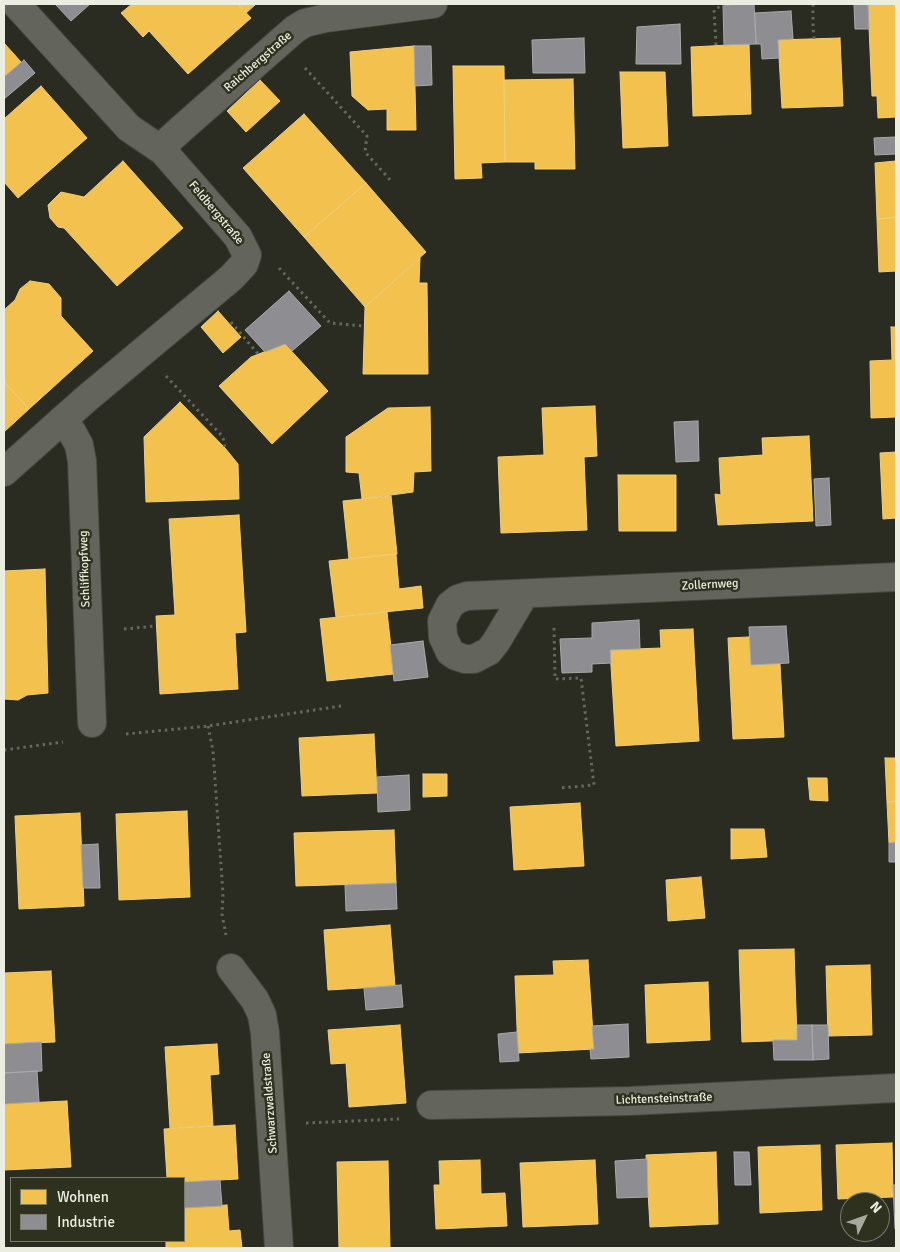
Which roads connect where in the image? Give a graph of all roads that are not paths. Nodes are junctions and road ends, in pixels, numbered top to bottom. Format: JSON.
{"nodes":[{"id":1,"x":16,"y":4,"type":"edge"},
{"id":2,"x":433,"y":4,"type":"edge"},
{"id":3,"x":163,"y":151,"type":"junction"},
{"id":4,"x":62,"y":420,"type":"junction"},
{"id":5,"x":4,"y":472,"type":"edge"},
{"id":6,"x":896,"y":576,"type":"edge"},
{"id":7,"x":524,"y":595,"type":"dead end"},
{"id":8,"x":92,"y":723,"type":"road end"},
{"id":9,"x":231,"y":968,"type":"road end"},
{"id":10,"x":896,"y":1088,"type":"edge"},
{"id":11,"x":431,"y":1105,"type":"road end"},
{"id":12,"x":279,"y":1248,"type":"edge"}],
"edges":[{"from":1,"to":3,"type":"street","name":"Feldbergstraße"},
{"from":2,"to":3,"type":"street","name":"Raichbergstraße"},
{"from":3,"to":4,"type":"street","name":"Feldbergstraße"},
{"from":4,"to":5,"type":"street","name":"Feldbergstraße"},
{"from":4,"to":8,"type":"street","name":"Schliffkopfweg"},
{"from":6,"to":7,"type":"street","name":"Zollernweg"},
{"from":9,"to":12,"type":"street","name":"Schwarzwaldstraße"},
{"from":10,"to":11,"type":"street","name":"Lichtensteinstraße"}]}
